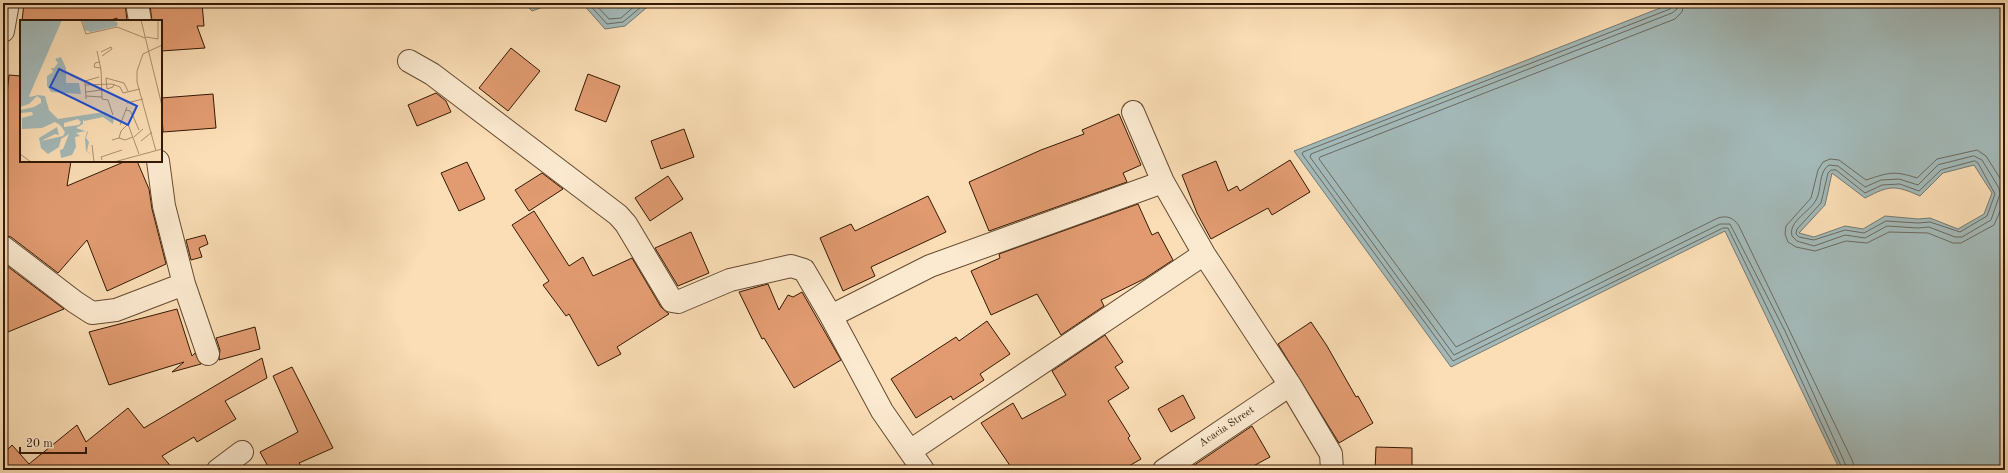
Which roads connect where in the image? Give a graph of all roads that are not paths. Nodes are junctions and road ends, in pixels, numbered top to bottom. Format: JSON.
{"nodes":[{"id":1,"x":7,"y":3,"type":"edge"},
{"id":2,"x":138,"y":3,"type":"edge"},
{"id":3,"x":140,"y":20,"type":"edge"},
{"id":4,"x":3,"y":30,"type":"edge"},
{"id":5,"x":409,"y":61,"type":"dead end"},
{"id":6,"x":1133,"y":112,"type":"dead end"},
{"id":7,"x":158,"y":162,"type":"edge"},
{"id":8,"x":1163,"y":182,"type":"junction"},
{"id":9,"x":3,"y":248,"type":"edge"},
{"id":10,"x":1204,"y":254,"type":"junction"},
{"id":11,"x":184,"y":284,"type":"junction"},
{"id":12,"x":831,"y":316,"type":"junction"},
{"id":13,"x":208,"y":354,"type":"dead end"},
{"id":14,"x":1290,"y":384,"type":"junction"},
{"id":15,"x":910,"y":451,"type":"junction"},
{"id":16,"x":242,"y":452,"type":"dead end"},
{"id":17,"x":218,"y":470,"type":"edge"},
{"id":18,"x":923,"y":470,"type":"edge"},
{"id":19,"x":1164,"y":470,"type":"edge"},
{"id":20,"x":1332,"y":470,"type":"edge"}],
"edges":[{"from":1,"to":4,"type":"street"},
{"from":2,"to":3,"type":"street"},
{"from":5,"to":12,"type":"street"},
{"from":6,"to":8,"type":"street"},
{"from":7,"to":11,"type":"street"},
{"from":8,"to":10,"type":"street"},
{"from":8,"to":12,"type":"street"},
{"from":9,"to":11,"type":"street"},
{"from":10,"to":14,"type":"street"},
{"from":10,"to":15,"type":"street"},
{"from":11,"to":13,"type":"street"},
{"from":12,"to":15,"type":"street"},
{"from":14,"to":19,"type":"street","name":"Acacia Street"},
{"from":14,"to":20,"type":"street"},
{"from":15,"to":18,"type":"street"},
{"from":16,"to":17,"type":"street"}]}
